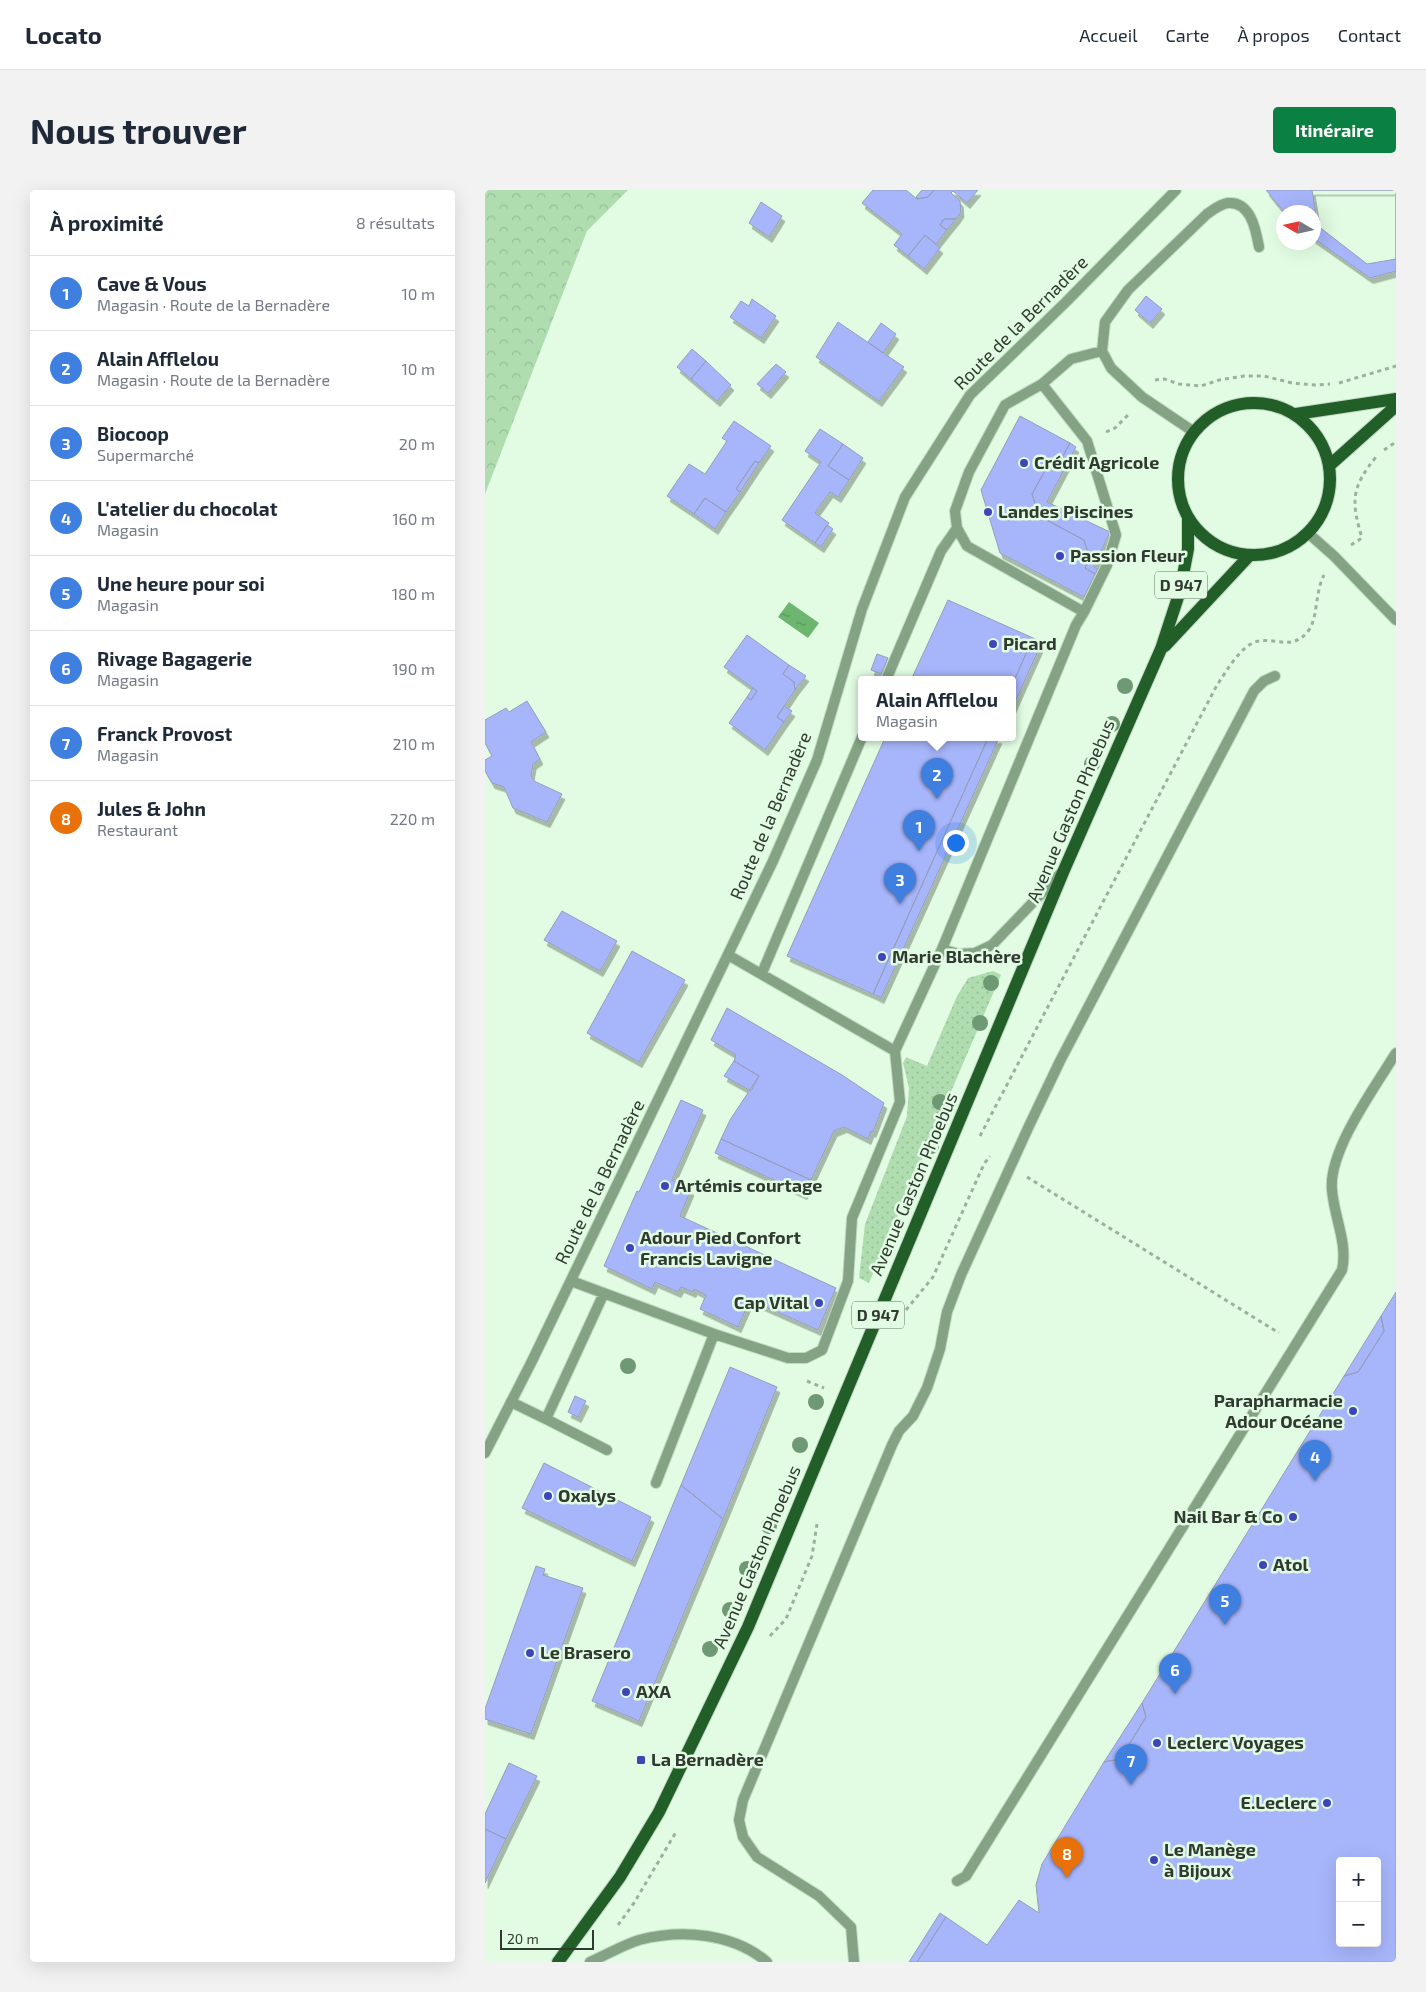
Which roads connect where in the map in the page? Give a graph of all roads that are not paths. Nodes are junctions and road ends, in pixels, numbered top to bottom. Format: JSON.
{"nodes":[{"id":1,"x":1176,"y":190,"type":"edge"},
{"id":2,"x":1259,"y":247,"type":"dead end"},
{"id":3,"x":1102,"y":351,"type":"junction"},
{"id":4,"x":1042,"y":384,"type":"junction"},
{"id":5,"x":1396,"y":398,"type":"edge"},
{"id":6,"x":1396,"y":406,"type":"edge"},
{"id":7,"x":1296,"y":414,"type":"junction"},
{"id":8,"x":1194,"y":432,"type":"junction"},
{"id":9,"x":1330,"y":465,"type":"junction"},
{"id":10,"x":1188,"y":518,"type":"junction"},
{"id":11,"x":957,"y":528,"type":"junction"},
{"id":12,"x":1309,"y":534,"type":"junction"},
{"id":13,"x":1249,"y":556,"type":"junction"},
{"id":14,"x":1084,"y":612,"type":"junction"},
{"id":15,"x":1396,"y":620,"type":"edge"},
{"id":16,"x":1161,"y":649,"type":"junction"},
{"id":17,"x":888,"y":676,"type":"edge"},
{"id":18,"x":1275,"y":676,"type":"dead end"},
{"id":19,"x":860,"y":741,"type":"edge"},
{"id":20,"x":1064,"y":870,"type":"junction"},
{"id":21,"x":942,"y":949,"type":"junction"},
{"id":22,"x":728,"y":955,"type":"junction"},
{"id":23,"x":762,"y":973,"type":"junction"},
{"id":24,"x":895,"y":1051,"type":"junction"},
{"id":25,"x":1396,"y":1053,"type":"edge"},
{"id":26,"x":571,"y":1281,"type":"junction"},
{"id":27,"x":604,"y":1293,"type":"junction"},
{"id":28,"x":714,"y":1334,"type":"junction"},
{"id":29,"x":511,"y":1402,"type":"junction"},
{"id":30,"x":545,"y":1420,"type":"junction"},
{"id":31,"x":607,"y":1450,"type":"dead end"},
{"id":32,"x":485,"y":1453,"type":"edge"},
{"id":33,"x":655,"y":1483,"type":"dead end"},
{"id":34,"x":957,"y":1881,"type":"dead end"},
{"id":35,"x":558,"y":1962,"type":"edge"},
{"id":36,"x":590,"y":1962,"type":"edge"},
{"id":37,"x":767,"y":1962,"type":"edge"},
{"id":38,"x":854,"y":1962,"type":"edge"}],
"edges":[{"from":1,"to":22,"type":"street","name":"Route de la Bernadère"},
{"from":2,"to":3,"type":"street"},
{"from":3,"to":4,"type":"street"},
{"from":3,"to":8,"type":"street"},
{"from":4,"to":11,"type":"street"},
{"from":4,"to":14,"type":"street"},
{"from":5,"to":7,"type":"main road"},
{"from":6,"to":9,"type":"main road"},
{"from":7,"to":8,"type":"main road"},
{"from":7,"to":9,"type":"main road"},
{"from":8,"to":10,"type":"main road"},
{"from":9,"to":12,"type":"main road"},
{"from":10,"to":13,"type":"main road"},
{"from":10,"to":16,"type":"main road","name":"Avenue Gaston Phoebus","number":"D 947"},
{"from":11,"to":14,"type":"street"},
{"from":11,"to":17,"type":"street"},
{"from":12,"to":13,"type":"main road"},
{"from":12,"to":15,"type":"street"},
{"from":13,"to":16,"type":"main road","name":"Avenue Gaston Phoebus","number":"D 947"},
{"from":14,"to":21,"type":"street"},
{"from":16,"to":20,"type":"main road","name":"Avenue Gaston Phoebus","number":"D 947"},
{"from":18,"to":38,"type":"street"},
{"from":19,"to":23,"type":"street"},
{"from":20,"to":21,"type":"street"},
{"from":20,"to":35,"type":"main road","name":"Avenue Gaston Phoebus","number":"D 947"},
{"from":21,"to":24,"type":"street"},
{"from":22,"to":23,"type":"street"},
{"from":22,"to":26,"type":"street","name":"Route de la Bernadère"},
{"from":23,"to":24,"type":"street"},
{"from":24,"to":28,"type":"street"},
{"from":25,"to":34,"type":"street"},
{"from":26,"to":27,"type":"street"},
{"from":26,"to":29,"type":"street","name":"Route de la Bernadère"},
{"from":27,"to":28,"type":"street"},
{"from":27,"to":30,"type":"street"},
{"from":28,"to":33,"type":"street"},
{"from":29,"to":30,"type":"street"},
{"from":29,"to":32,"type":"street","name":"Route de la Bernadère"},
{"from":30,"to":31,"type":"street"},
{"from":36,"to":37,"type":"street"}]}
